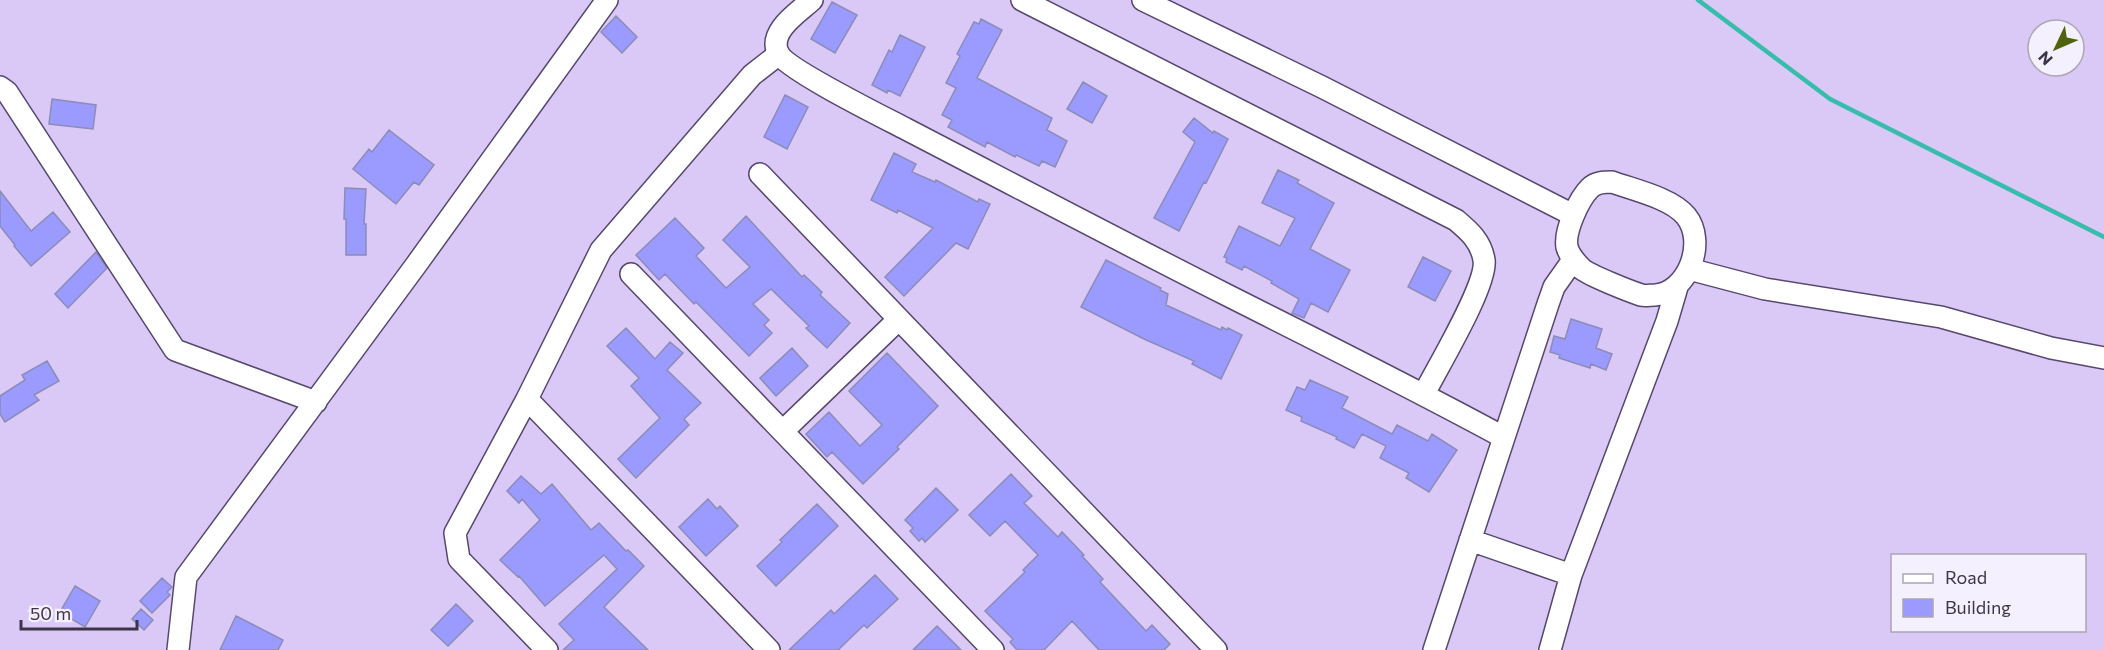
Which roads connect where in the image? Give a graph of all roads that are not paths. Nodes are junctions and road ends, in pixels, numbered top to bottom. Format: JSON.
{"nodes":[{"id":1,"x":607,"y":0,"type":"edge"},
{"id":2,"x":812,"y":0,"type":"edge"},
{"id":3,"x":1022,"y":0,"type":"edge"},
{"id":4,"x":1143,"y":0,"type":"edge"},
{"id":5,"x":779,"y":54,"type":"junction"},
{"id":6,"x":0,"y":87,"type":"edge"},
{"id":7,"x":760,"y":174,"type":"dead end"},
{"id":8,"x":1573,"y":215,"type":"junction"},
{"id":9,"x":1573,"y":260,"type":"junction"},
{"id":10,"x":1689,"y":268,"type":"junction"},
{"id":11,"x":631,"y":274,"type":"dead end"},
{"id":12,"x":1677,"y":287,"type":"junction"},
{"id":13,"x":899,"y":320,"type":"junction"},
{"id":14,"x":2104,"y":358,"type":"edge"},
{"id":15,"x":1424,"y":394,"type":"junction"},
{"id":16,"x":527,"y":399,"type":"junction"},
{"id":17,"x":316,"y":402,"type":"junction"},
{"id":18,"x":783,"y":431,"type":"junction"},
{"id":19,"x":1503,"y":437,"type":"junction"},
{"id":20,"x":1470,"y":540,"type":"junction"},
{"id":21,"x":1571,"y":575,"type":"junction"},
{"id":22,"x":178,"y":650,"type":"edge"},
{"id":23,"x":547,"y":650,"type":"edge"},
{"id":24,"x":769,"y":650,"type":"edge"},
{"id":25,"x":993,"y":650,"type":"edge"},
{"id":26,"x":1216,"y":650,"type":"edge"},
{"id":27,"x":1434,"y":650,"type":"edge"},
{"id":28,"x":1550,"y":650,"type":"edge"}],
"edges":[{"from":1,"to":17,"type":"street"},
{"from":2,"to":5,"type":"street"},
{"from":3,"to":15,"type":"street"},
{"from":4,"to":8,"type":"street"},
{"from":5,"to":15,"type":"street"},
{"from":5,"to":16,"type":"street"},
{"from":6,"to":17,"type":"street"},
{"from":7,"to":13,"type":"street"},
{"from":8,"to":9,"type":"street"},
{"from":8,"to":10,"type":"street"},
{"from":9,"to":12,"type":"street"},
{"from":9,"to":19,"type":"street"},
{"from":10,"to":12,"type":"street"},
{"from":10,"to":14,"type":"street"},
{"from":11,"to":18,"type":"street"},
{"from":12,"to":21,"type":"street"},
{"from":13,"to":18,"type":"street"},
{"from":13,"to":26,"type":"street"},
{"from":15,"to":19,"type":"street"},
{"from":16,"to":23,"type":"street"},
{"from":16,"to":24,"type":"street"},
{"from":17,"to":22,"type":"street"},
{"from":18,"to":25,"type":"street"},
{"from":19,"to":20,"type":"street"},
{"from":20,"to":21,"type":"street"},
{"from":20,"to":27,"type":"street"},
{"from":21,"to":28,"type":"street"}]}
